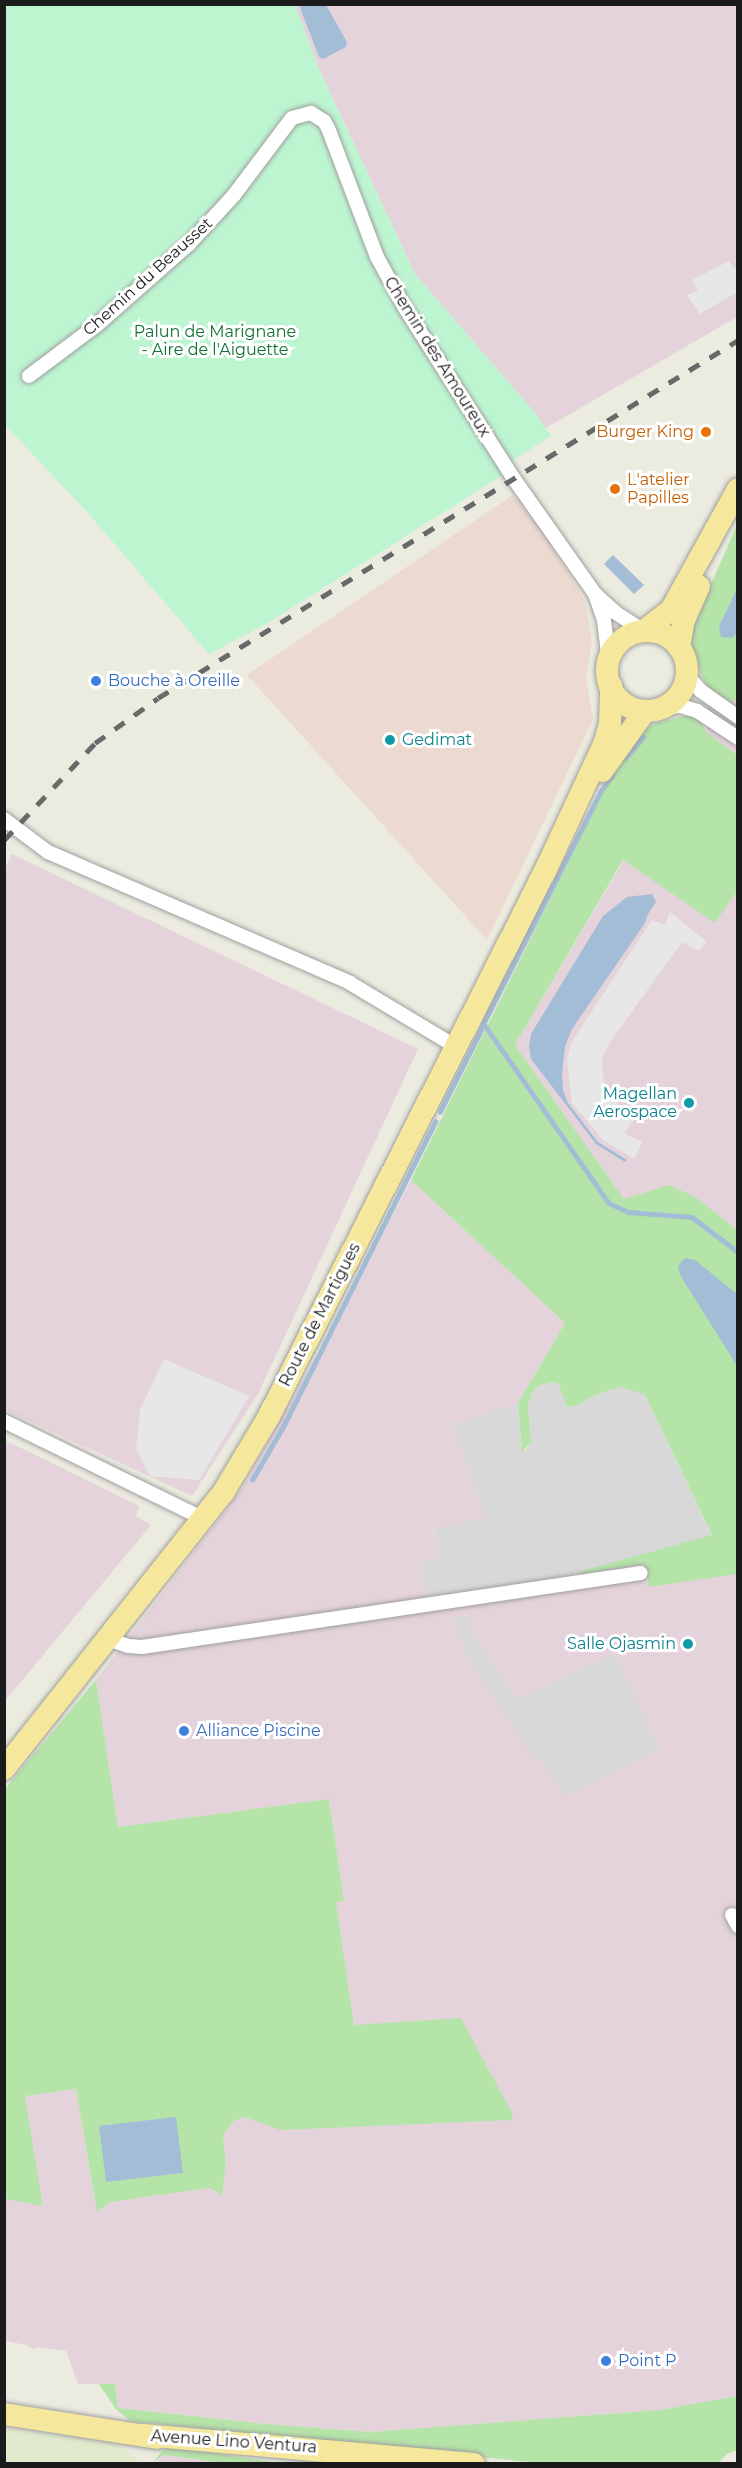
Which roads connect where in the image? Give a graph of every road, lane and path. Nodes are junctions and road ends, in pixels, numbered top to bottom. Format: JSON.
{"nodes":[{"id":1,"x":304,"y":113,"type":"joint"},
{"id":2,"x":29,"y":376,"type":"dead end"},
{"id":3,"x":738,"y":491,"type":"edge"},
{"id":4,"x":595,"y":594,"type":"junction"},
{"id":5,"x":644,"y":631,"type":"junction"},
{"id":6,"x":679,"y":647,"type":"junction"},
{"id":7,"x":609,"y":662,"type":"junction"},
{"id":8,"x":687,"y":675,"type":"junction"},
{"id":9,"x":610,"y":686,"type":"junction"},
{"id":10,"x":654,"y":709,"type":"junction"},
{"id":11,"x":738,"y":717,"type":"edge"},
{"id":12,"x":738,"y":738,"type":"edge"},
{"id":13,"x":4,"y":819,"type":"edge"},
{"id":14,"x":546,"y":869,"type":"junction"},
{"id":15,"x":455,"y":1046,"type":"junction"},
{"id":16,"x":4,"y":1421,"type":"edge"},
{"id":17,"x":204,"y":1519,"type":"junction"},
{"id":18,"x":641,"y":1573,"type":"dead end"},
{"id":19,"x":108,"y":1639,"type":"junction"},
{"id":20,"x":38,"y":1725,"type":"junction"},
{"id":21,"x":4,"y":1761,"type":"edge"},
{"id":22,"x":4,"y":1769,"type":"edge"},
{"id":23,"x":4,"y":2414,"type":"edge"},
{"id":24,"x":143,"y":2435,"type":"junction"},
{"id":25,"x":333,"y":2463,"type":"edge"},
{"id":26,"x":474,"y":2463,"type":"edge"}],
"edges":[{"from":1,"to":2,"type":"street","name":"Chemin du Beausset"},
{"from":1,"to":4,"type":"street","name":"Chemin des Amoureux"},
{"from":3,"to":5,"type":"main road"},
{"from":3,"to":6,"type":"main road"},
{"from":4,"to":5,"type":"street","name":"Chemin des Amoureux"},
{"from":4,"to":7,"type":"street","name":"Chemin des Amoureux"},
{"from":5,"to":6,"type":"main road"},
{"from":5,"to":7,"type":"main road"},
{"from":6,"to":8,"type":"main road"},
{"from":7,"to":9,"type":"main road"},
{"from":8,"to":10,"type":"main road"},
{"from":8,"to":11,"type":"street"},
{"from":9,"to":10,"type":"main road"},
{"from":9,"to":14,"type":"main road","name":"Route de Martigues"},
{"from":10,"to":12,"type":"street"},
{"from":10,"to":14,"type":"main road","name":"Route de Martigues"},
{"from":13,"to":15,"type":"street"},
{"from":14,"to":15,"type":"main road","name":"Route de Martigues"},
{"from":15,"to":17,"type":"main road","name":"Route de Martigues"},
{"from":16,"to":17,"type":"street"},
{"from":17,"to":19,"type":"main road","name":"Route de Martigues"},
{"from":18,"to":19,"type":"street"},
{"from":19,"to":20,"type":"main road","name":"Route de Martigues"},
{"from":20,"to":21,"type":"main road","name":"Route de Martigues"},
{"from":20,"to":22,"type":"main road","name":"Route de Martigues"},
{"from":23,"to":24,"type":"main road"},
{"from":24,"to":25,"type":"main road","name":"Avenue Lino Ventura"},
{"from":24,"to":26,"type":"main road","name":"Avenue Lino Ventura"}]}
